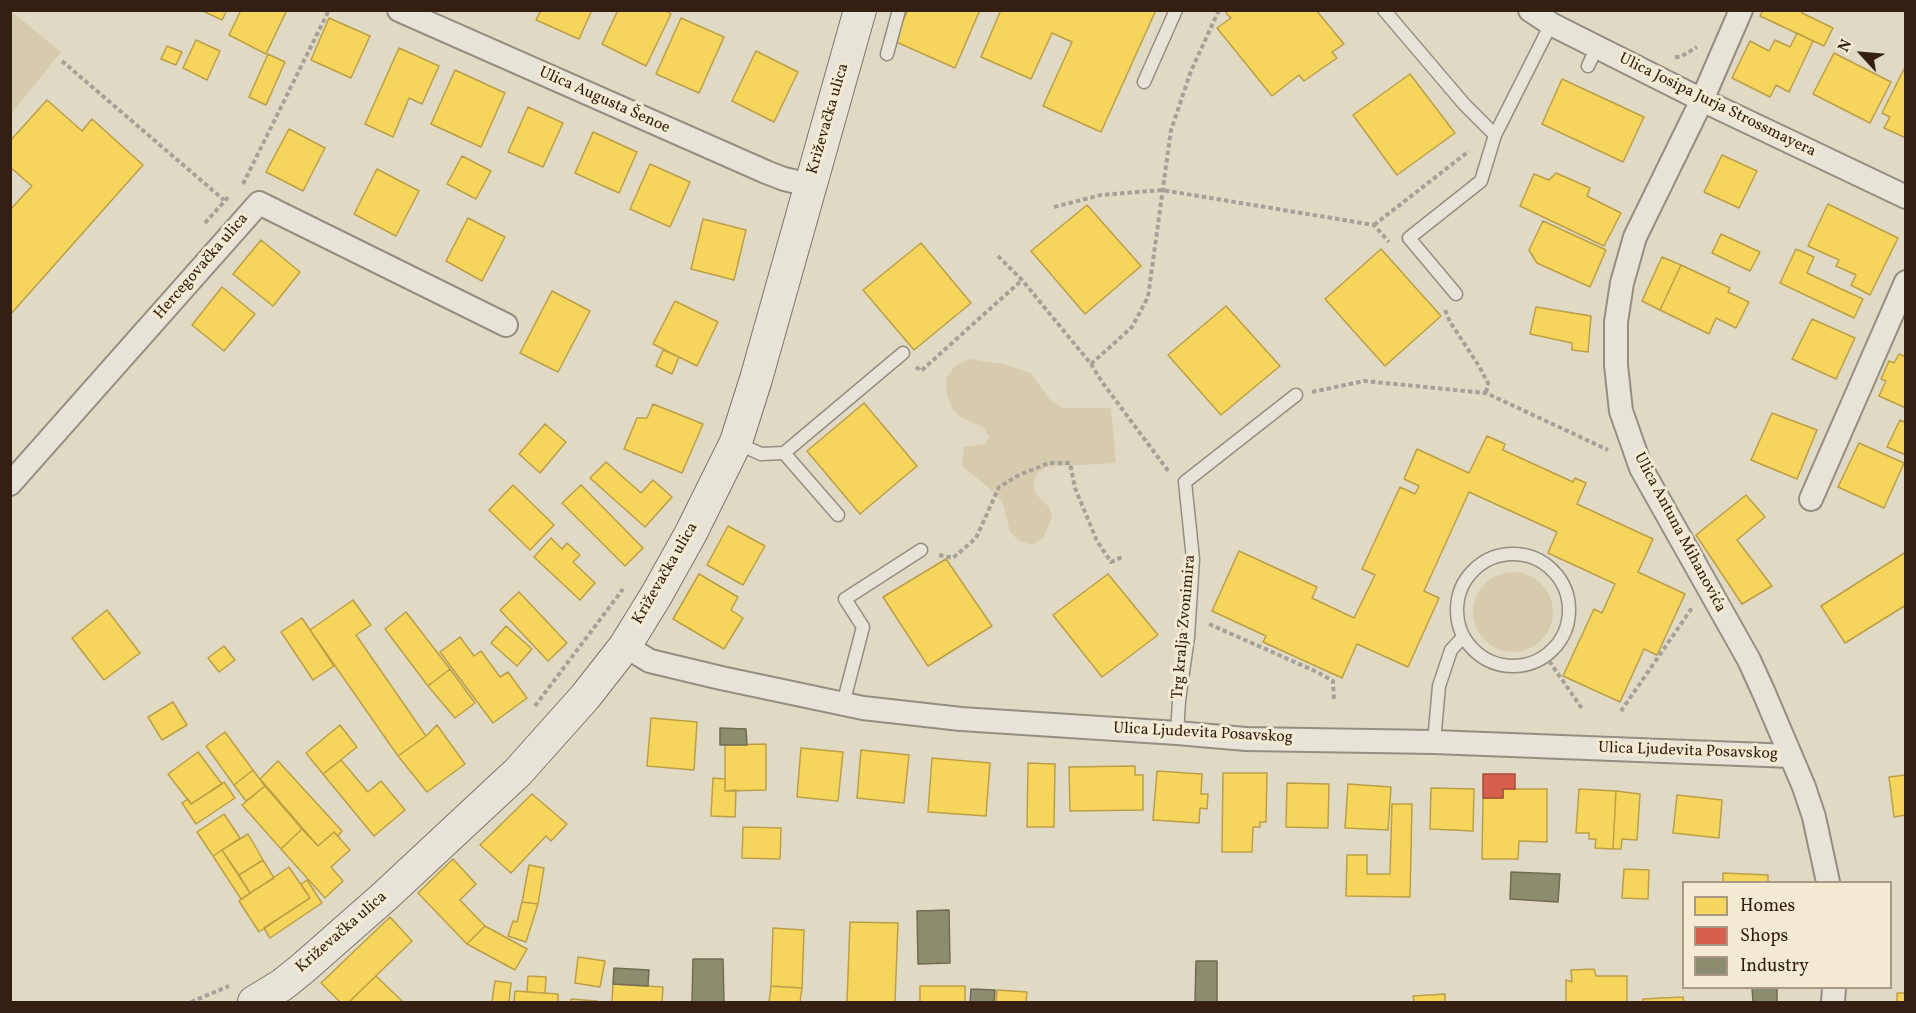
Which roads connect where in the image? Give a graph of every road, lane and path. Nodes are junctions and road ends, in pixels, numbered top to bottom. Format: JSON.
{"nodes":[{"id":1,"x":329,"y":10,"type":"edge"},
{"id":2,"x":399,"y":10,"type":"edge"},
{"id":3,"x":860,"y":10,"type":"edge"},
{"id":4,"x":899,"y":10,"type":"edge"},
{"id":5,"x":1176,"y":10,"type":"edge"},
{"id":6,"x":1220,"y":10,"type":"edge"},
{"id":7,"x":1384,"y":10,"type":"edge"},
{"id":8,"x":1530,"y":10,"type":"edge"},
{"id":9,"x":1741,"y":10,"type":"edge"},
{"id":10,"x":1551,"y":24,"type":"junction"},
{"id":11,"x":1703,"y":44,"type":"dead end"},
{"id":12,"x":887,"y":54,"type":"dead end"},
{"id":13,"x":1669,"y":56,"type":"dead end"},
{"id":14,"x":62,"y":61,"type":"dead end"},
{"id":15,"x":1144,"y":82,"type":"dead end"},
{"id":16,"x":1702,"y":100,"type":"junction"},
{"id":17,"x":1495,"y":135,"type":"junction"},
{"id":18,"x":810,"y":185,"type":"junction"},
{"id":19,"x":1162,"y":190,"type":"junction"},
{"id":20,"x":1905,"y":197,"type":"edge"},
{"id":21,"x":224,"y":200,"type":"dead end"},
{"id":22,"x":259,"y":203,"type":"junction"},
{"id":23,"x":1054,"y":207,"type":"dead end"},
{"id":24,"x":1374,"y":225,"type":"junction"},
{"id":25,"x":1395,"y":248,"type":"dead end"},
{"id":26,"x":998,"y":256,"type":"dead end"},
{"id":27,"x":1022,"y":280,"type":"junction"},
{"id":28,"x":1905,"y":282,"type":"edge"},
{"id":29,"x":1456,"y":294,"type":"dead end"},
{"id":30,"x":1443,"y":304,"type":"dead end"},
{"id":31,"x":506,"y":325,"type":"dead end"},
{"id":32,"x":903,"y":354,"type":"joint"},
{"id":33,"x":1091,"y":364,"type":"junction"},
{"id":34,"x":1486,"y":393,"type":"junction"},
{"id":35,"x":1296,"y":395,"type":"joint"},
{"id":36,"x":736,"y":442,"type":"junction"},
{"id":37,"x":1610,"y":451,"type":"dead end"},
{"id":38,"x":784,"y":453,"type":"junction"},
{"id":39,"x":1185,"y":482,"type":"junction"},
{"id":40,"x":10,"y":484,"type":"edge"},
{"id":41,"x":1810,"y":499,"type":"dead end"},
{"id":42,"x":838,"y":515,"type":"dead end"},
{"id":43,"x":921,"y":550,"type":"joint"},
{"id":44,"x":1122,"y":557,"type":"dead end"},
{"id":45,"x":625,"y":586,"type":"dead end"},
{"id":46,"x":1697,"y":601,"type":"dead end"},
{"id":47,"x":1189,"y":615,"type":"junction"},
{"id":48,"x":1463,"y":638,"type":"junction"},
{"id":49,"x":625,"y":646,"type":"junction"},
{"id":50,"x":1545,"y":655,"type":"junction"},
{"id":51,"x":1334,"y":700,"type":"dead end"},
{"id":52,"x":843,"y":704,"type":"junction"},
{"id":53,"x":532,"y":709,"type":"dead end"},
{"id":54,"x":1583,"y":710,"type":"dead end"},
{"id":55,"x":1621,"y":711,"type":"dead end"},
{"id":56,"x":1177,"y":733,"type":"junction"},
{"id":57,"x":1434,"y":742,"type":"junction"},
{"id":58,"x":1791,"y":756,"type":"junction"},
{"id":59,"x":1828,"y":881,"type":"edge"},
{"id":60,"x":244,"y":993,"type":"edge"},
{"id":61,"x":191,"y":1002,"type":"edge"}],
"edges":[{"from":1,"to":22,"type":"path"},
{"from":2,"to":18,"type":"street","name":"Ulica Augusta Šenoe"},
{"from":3,"to":18,"type":"main road","name":"Križevačka ulica"},
{"from":4,"to":12,"type":"lane"},
{"from":5,"to":15,"type":"lane"},
{"from":6,"to":19,"type":"path"},
{"from":7,"to":17,"type":"lane"},
{"from":8,"to":10,"type":"street","name":"Ulica Josipa Jurja Strossmayera"},
{"from":9,"to":16,"type":"street","name":"Ulica Antuna Mihanovića"},
{"from":10,"to":16,"type":"street","name":"Ulica Josipa Jurja Strossmayera"},
{"from":10,"to":17,"type":"lane"},
{"from":11,"to":13,"type":"path"},
{"from":14,"to":21,"type":"path"},
{"from":16,"to":20,"type":"street","name":"Ulica Josipa Jurja Strossmayera"},
{"from":16,"to":58,"type":"street","name":"Ulica Antuna Mihanovića"},
{"from":17,"to":24,"type":"path"},
{"from":17,"to":29,"type":"lane"},
{"from":18,"to":36,"type":"main road","name":"Križevačka ulica"},
{"from":19,"to":23,"type":"path"},
{"from":19,"to":24,"type":"path"},
{"from":19,"to":33,"type":"path"},
{"from":22,"to":31,"type":"street","name":"Hercegovačka ulica"},
{"from":22,"to":40,"type":"street","name":"Hercegovačka ulica"},
{"from":24,"to":25,"type":"path"},
{"from":26,"to":27,"type":"path"},
{"from":27,"to":32,"type":"path"},
{"from":27,"to":33,"type":"path"},
{"from":28,"to":41,"type":"street"},
{"from":30,"to":34,"type":"path"},
{"from":32,"to":38,"type":"lane"},
{"from":33,"to":39,"type":"path"},
{"from":34,"to":35,"type":"path"},
{"from":34,"to":37,"type":"path"},
{"from":35,"to":39,"type":"lane"},
{"from":36,"to":38,"type":"lane"},
{"from":36,"to":49,"type":"main road","name":"Križevačka ulica"},
{"from":38,"to":42,"type":"lane"},
{"from":39,"to":47,"type":"lane","name":"Trg kralja Zvonimira"},
{"from":43,"to":44,"type":"path"},
{"from":43,"to":52,"type":"lane"},
{"from":45,"to":53,"type":"path"},
{"from":46,"to":55,"type":"path"},
{"from":47,"to":51,"type":"path"},
{"from":47,"to":56,"type":"lane","name":"Trg kralja Zvonimira"},
{"from":48,"to":50,"type":"lane"},
{"from":48,"to":50,"type":"lane"},
{"from":48,"to":57,"type":"lane"},
{"from":49,"to":52,"type":"street","name":"Ulica Ljudevita Posavskog"},
{"from":49,"to":60,"type":"main road","name":"Križevačka ulica"},
{"from":50,"to":54,"type":"path"},
{"from":52,"to":56,"type":"street","name":"Ulica Ljudevita Posavskog"},
{"from":56,"to":57,"type":"street","name":"Ulica Ljudevita Posavskog"},
{"from":57,"to":58,"type":"street","name":"Ulica Ljudevita Posavskog"},
{"from":58,"to":59,"type":"street","name":"Ulica Antuna Mihanovića"},
{"from":60,"to":61,"type":"path"}]}
